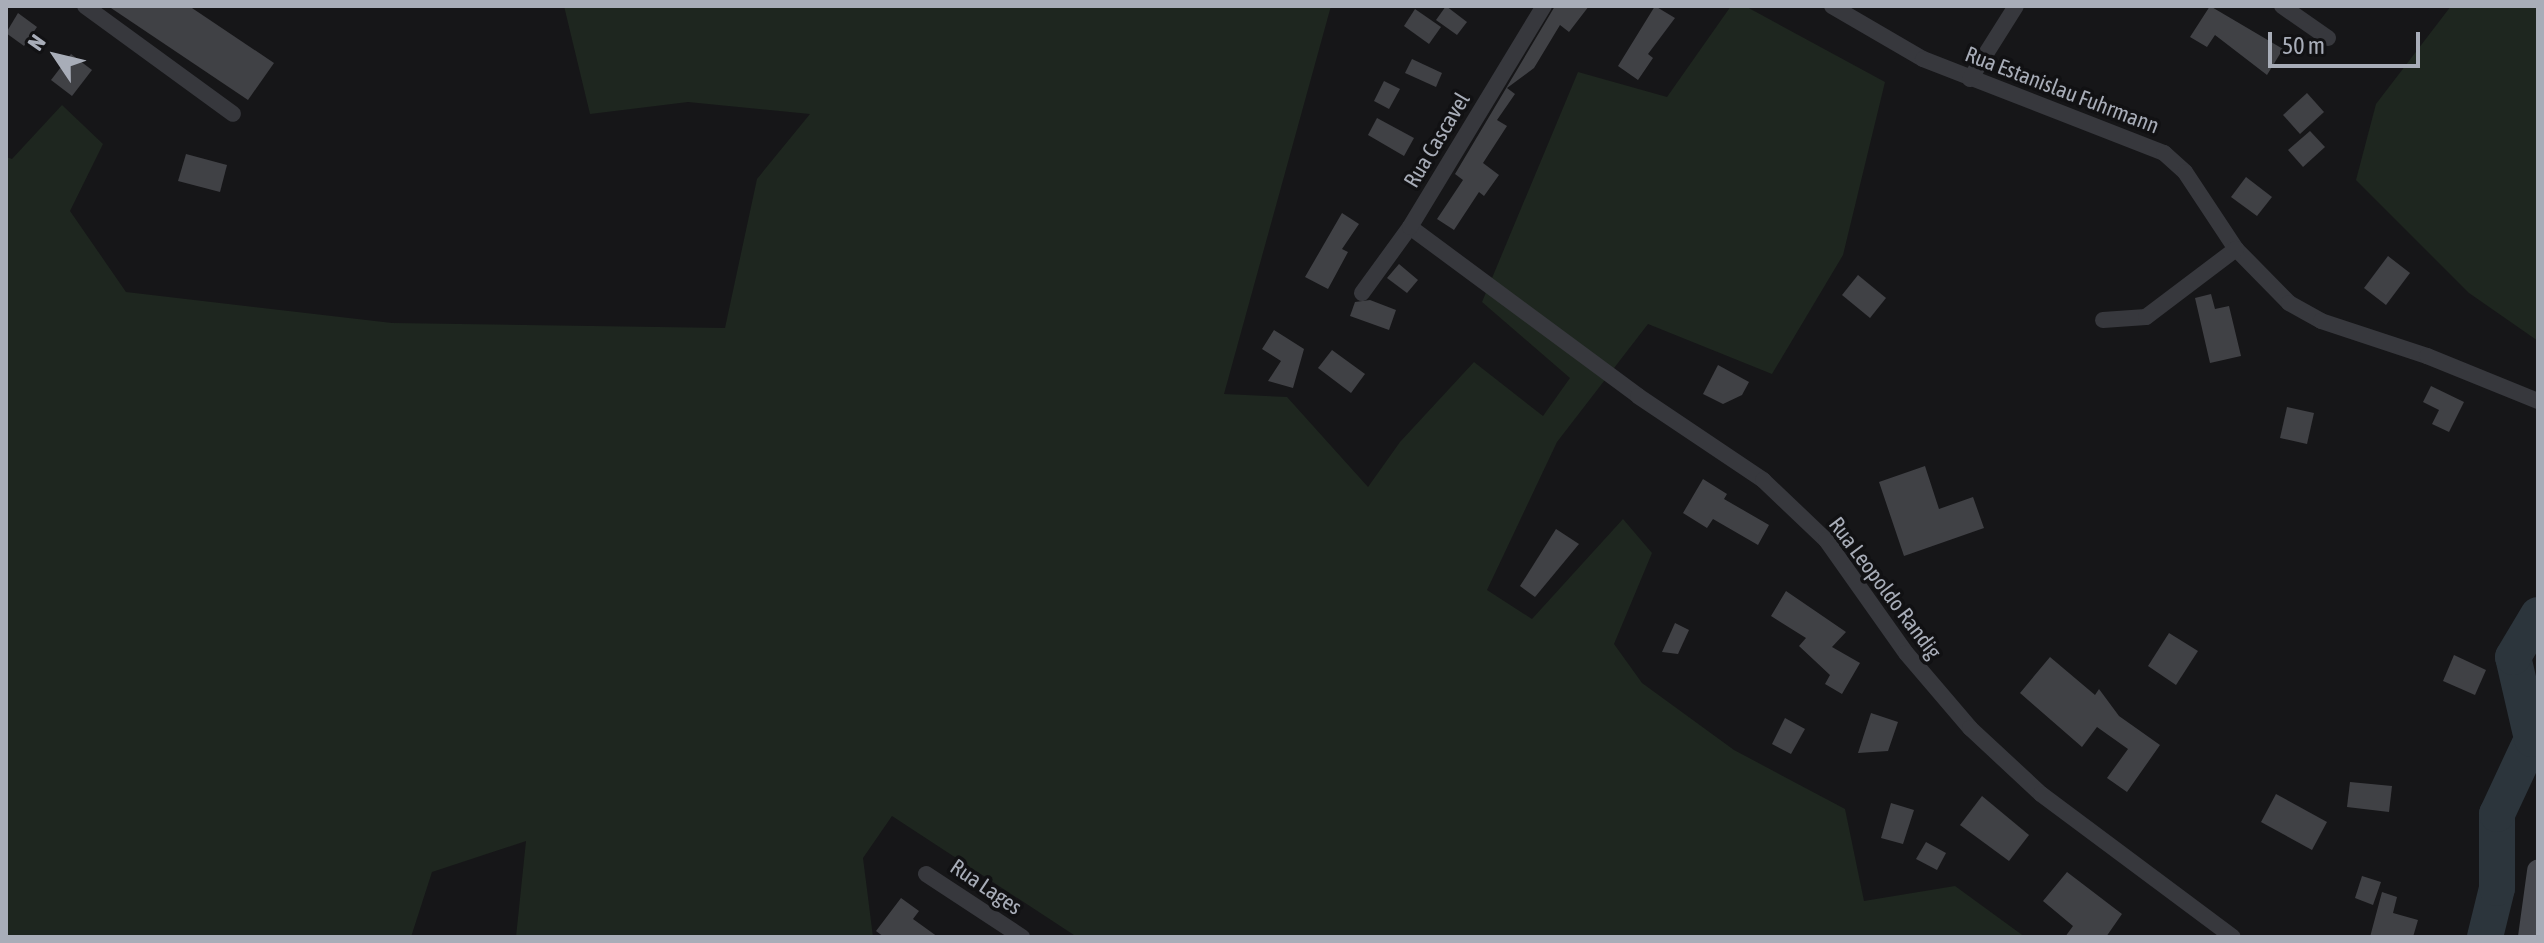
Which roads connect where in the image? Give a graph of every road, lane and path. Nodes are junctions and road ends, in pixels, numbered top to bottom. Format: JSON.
{"nodes":[{"id":1,"x":85,"y":6,"type":"edge"},
{"id":2,"x":1544,"y":6,"type":"edge"},
{"id":3,"x":1832,"y":6,"type":"edge"},
{"id":4,"x":2016,"y":6,"type":"edge"},
{"id":5,"x":2282,"y":6,"type":"edge"},
{"id":6,"x":2328,"y":38,"type":"dead end"},
{"id":7,"x":1970,"y":79,"type":"junction"},
{"id":8,"x":233,"y":114,"type":"dead end"},
{"id":9,"x":1410,"y":227,"type":"junction"},
{"id":10,"x":2236,"y":249,"type":"junction"},
{"id":11,"x":1362,"y":293,"type":"dead end"},
{"id":12,"x":2103,"y":320,"type":"dead end"},
{"id":13,"x":2538,"y":401,"type":"edge"},
{"id":14,"x":2538,"y":871,"type":"edge"},
{"id":15,"x":926,"y":874,"type":"dead end"},
{"id":16,"x":1022,"y":937,"type":"edge"},
{"id":17,"x":2233,"y":937,"type":"edge"},
{"id":18,"x":2529,"y":937,"type":"edge"}],
"edges":[{"from":1,"to":8,"type":"street"},
{"from":2,"to":9,"type":"street","name":"Rua Cascavel"},
{"from":3,"to":7,"type":"street","name":"Rua Estanislau Fuhrmann"},
{"from":4,"to":7,"type":"street"},
{"from":5,"to":6,"type":"street"},
{"from":7,"to":10,"type":"street","name":"Rua Estanislau Fuhrmann"},
{"from":9,"to":11,"type":"street","name":"Rua Cascavel"},
{"from":9,"to":17,"type":"street","name":"Rua Leopoldo Randig"},
{"from":10,"to":12,"type":"street"},
{"from":10,"to":13,"type":"street","name":"Rua Estanislau Fuhrmann"},
{"from":14,"to":18,"type":"main road"},
{"from":15,"to":16,"type":"street","name":"Rua Lages"}]}
